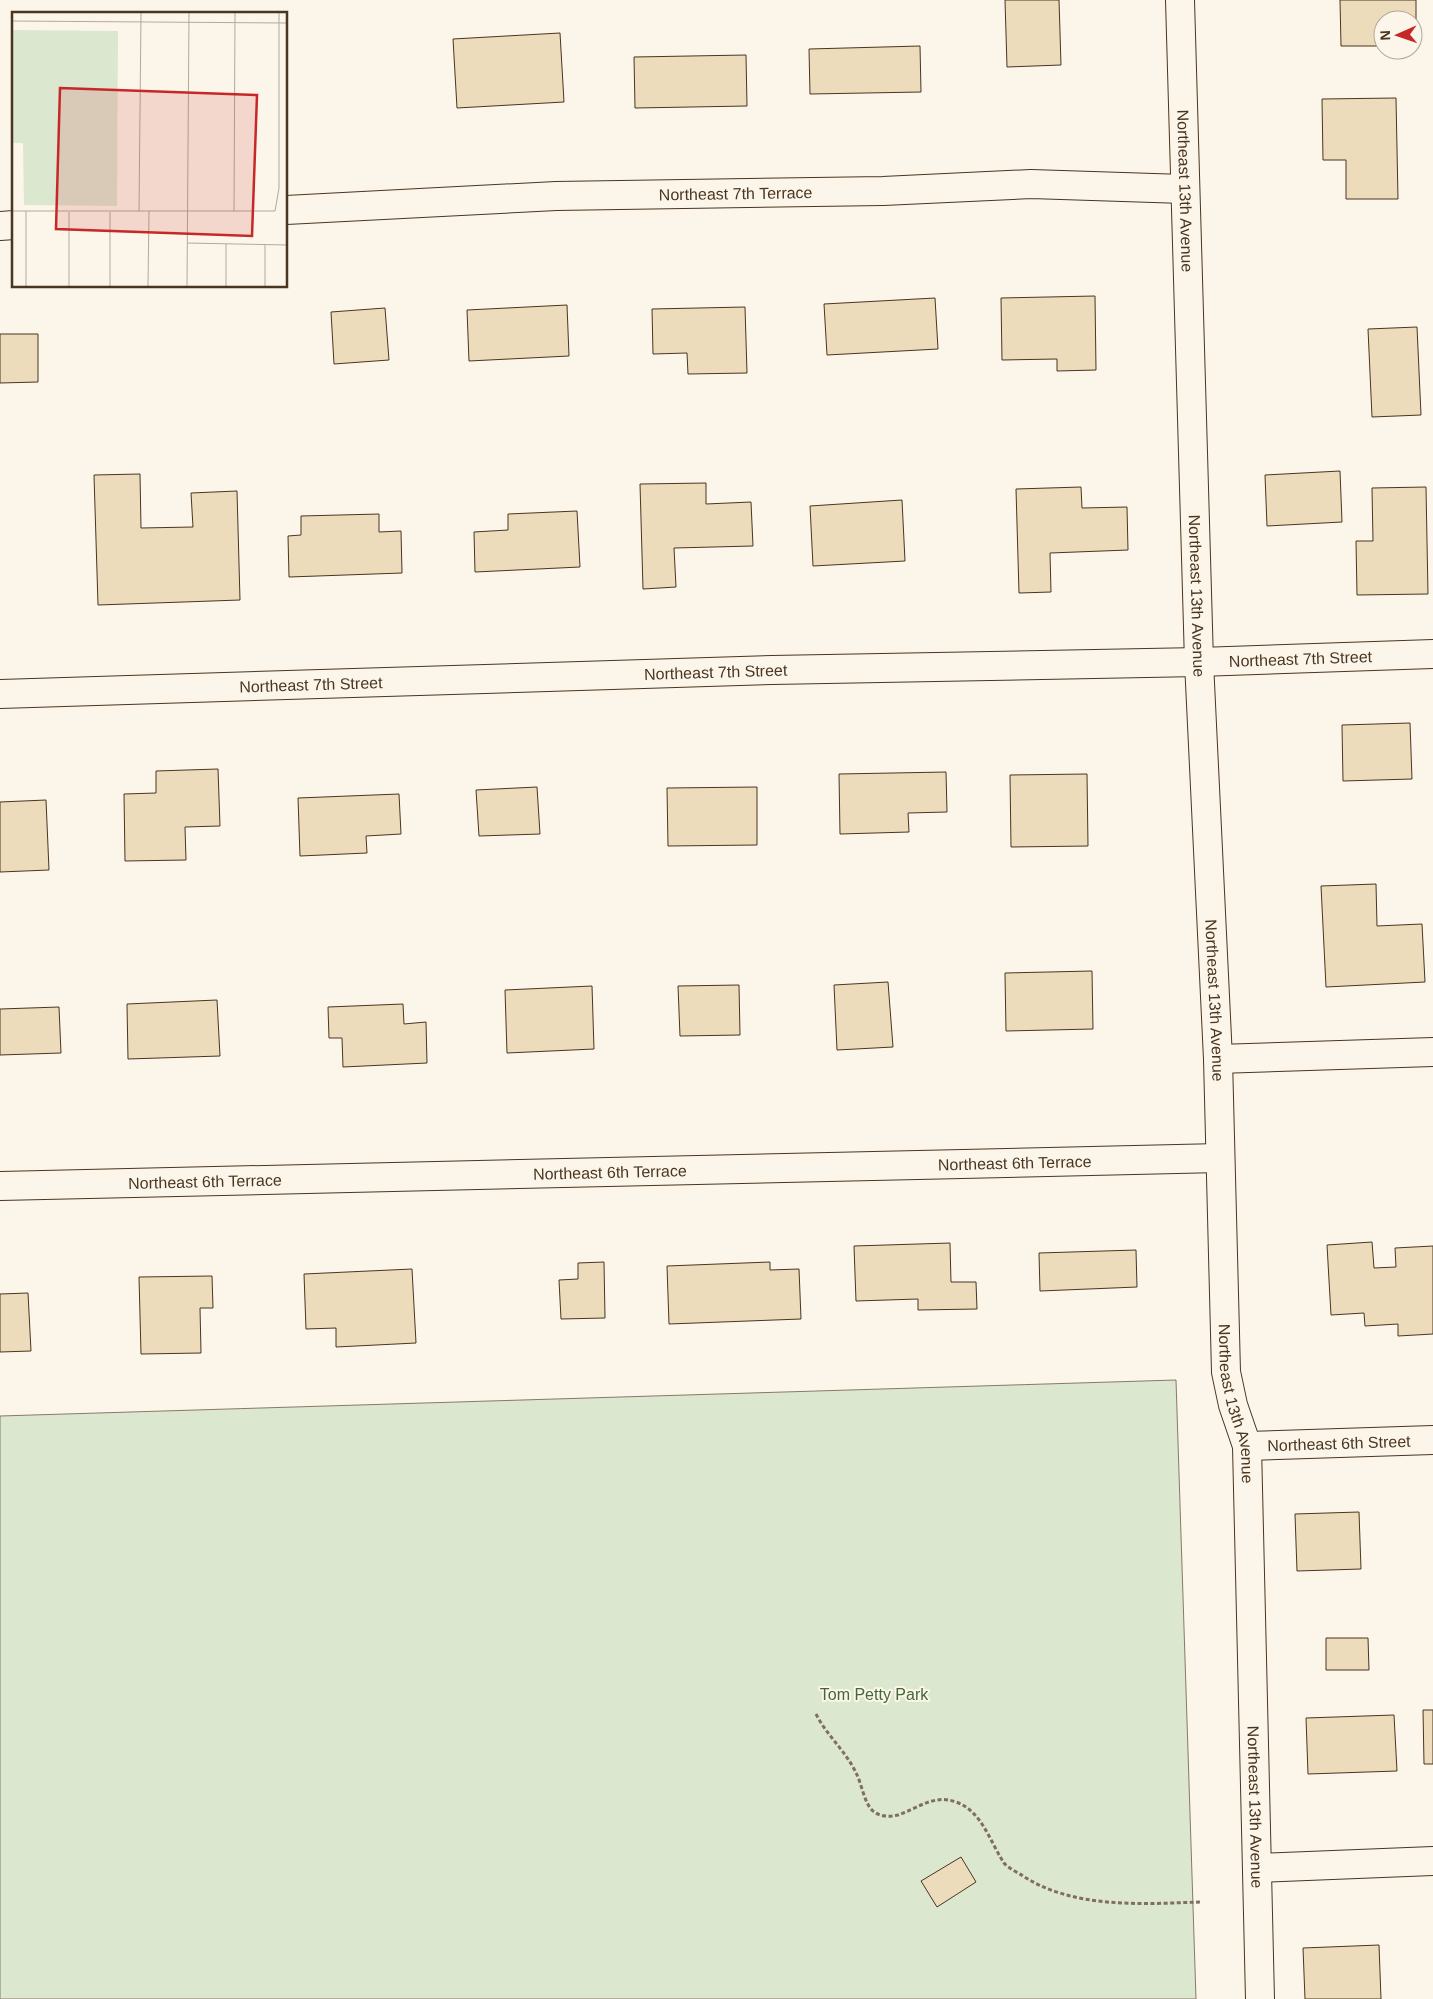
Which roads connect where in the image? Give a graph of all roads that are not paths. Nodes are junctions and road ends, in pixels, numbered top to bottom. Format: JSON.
{"nodes":[{"id":1,"x":1180,"y":0,"type":"edge"},
{"id":2,"x":1184,"y":189,"type":"junction"},
{"id":3,"x":288,"y":210,"type":"edge"},
{"id":4,"x":1433,"y":654,"type":"edge"},
{"id":5,"x":1199,"y":662,"type":"junction"},
{"id":6,"x":0,"y":694,"type":"edge"},
{"id":7,"x":1433,"y":1052,"type":"edge"},
{"id":8,"x":1218,"y":1059,"type":"junction"},
{"id":9,"x":1220,"y":1158,"type":"junction"},
{"id":10,"x":0,"y":1186,"type":"edge"},
{"id":11,"x":1433,"y":1440,"type":"edge"},
{"id":12,"x":1247,"y":1446,"type":"junction"},
{"id":13,"x":1433,"y":1861,"type":"edge"},
{"id":14,"x":1257,"y":1868,"type":"junction"},
{"id":15,"x":1260,"y":1999,"type":"edge"}],
"edges":[{"from":1,"to":2,"type":"street","name":"Northeast 13th Avenue"},
{"from":2,"to":3,"type":"street","name":"Northeast 7th Terrace"},
{"from":2,"to":5,"type":"street","name":"Northeast 13th Avenue"},
{"from":4,"to":5,"type":"street","name":"Northeast 7th Street"},
{"from":5,"to":6,"type":"street","name":"Northeast 7th Street"},
{"from":5,"to":8,"type":"street","name":"Northeast 13th Avenue"},
{"from":7,"to":8,"type":"street"},
{"from":8,"to":9,"type":"street","name":"Northeast 13th Avenue"},
{"from":9,"to":10,"type":"street","name":"Northeast 6th Terrace"},
{"from":9,"to":12,"type":"street","name":"Northeast 13th Avenue"},
{"from":11,"to":12,"type":"street","name":"Northeast 6th Street"},
{"from":12,"to":14,"type":"street","name":"Northeast 13th Avenue"},
{"from":13,"to":14,"type":"street"},
{"from":14,"to":15,"type":"street","name":"Northeast 13th Avenue"}]}
